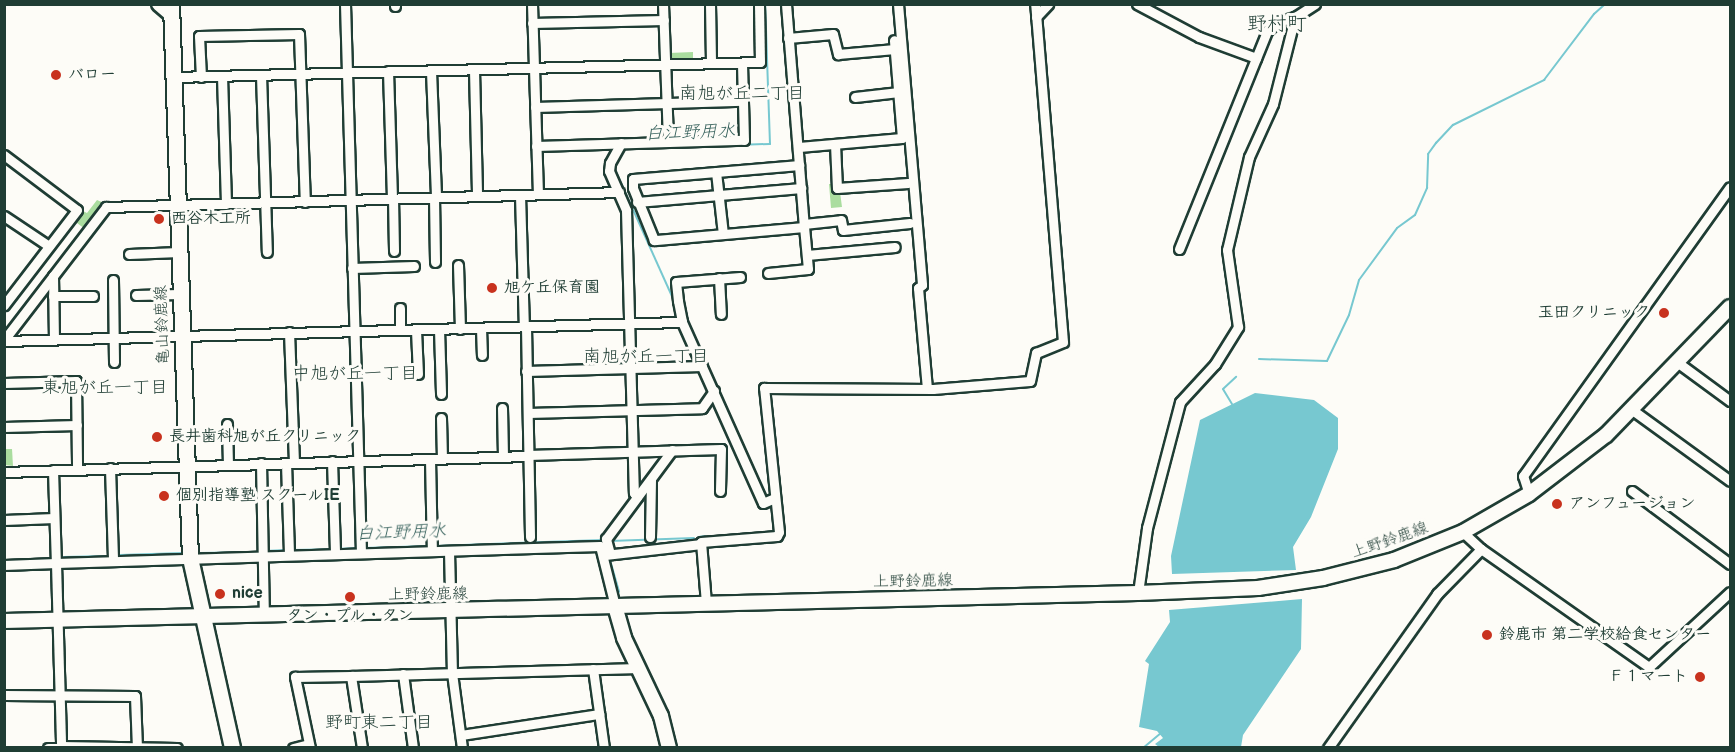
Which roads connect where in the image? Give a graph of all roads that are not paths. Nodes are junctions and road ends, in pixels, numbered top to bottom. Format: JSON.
{"nodes":[{"id":1,"x":345,"y":4,"type":"edge"},
{"id":2,"x":532,"y":4,"type":"edge"},
{"id":3,"x":663,"y":4,"type":"edge"},
{"id":4,"x":710,"y":4,"type":"edge"},
{"id":5,"x":759,"y":4,"type":"edge"},
{"id":6,"x":786,"y":4,"type":"edge"},
{"id":7,"x":891,"y":4,"type":"edge"},
{"id":8,"x":897,"y":4,"type":"edge"},
{"id":9,"x":1035,"y":4,"type":"edge"},
{"id":10,"x":1048,"y":4,"type":"edge"},
{"id":11,"x":1137,"y":4,"type":"edge"},
{"id":12,"x":1315,"y":4,"type":"edge"},
{"id":13,"x":167,"y":8,"type":"edge"},
{"id":14,"x":1036,"y":17,"type":"junction"},
{"id":15,"x":1295,"y":17,"type":"junction"},
{"id":16,"x":664,"y":20,"type":"junction"},
{"id":17,"x":532,"y":23,"type":"junction"},
{"id":18,"x":788,"y":38,"type":"junction"},
{"id":19,"x":895,"y":49,"type":"junction"},
{"id":20,"x":1256,"y":58,"type":"junction"},
{"id":21,"x":711,"y":63,"type":"junction"},
{"id":22,"x":742,"y":63,"type":"junction"},
{"id":23,"x":665,"y":64,"type":"junction"},
{"id":24,"x":534,"y":68,"type":"junction"},
{"id":25,"x":474,"y":70,"type":"junction"},
{"id":26,"x":388,"y":71,"type":"junction"},
{"id":27,"x":431,"y":71,"type":"junction"},
{"id":28,"x":348,"y":73,"type":"junction"},
{"id":29,"x":301,"y":74,"type":"junction"},
{"id":30,"x":261,"y":75,"type":"junction"},
{"id":31,"x":222,"y":76,"type":"junction"},
{"id":32,"x":173,"y":77,"type":"junction"},
{"id":33,"x":201,"y":77,"type":"junction"},
{"id":34,"x":898,"y":92,"type":"junction"},
{"id":35,"x":855,"y":97,"type":"dead end"},
{"id":36,"x":743,"y":100,"type":"junction"},
{"id":37,"x":667,"y":104,"type":"junction"},
{"id":38,"x":535,"y":107,"type":"junction"},
{"id":39,"x":668,"y":141,"type":"junction"},
{"id":40,"x":621,"y":143,"type":"junction"},
{"id":41,"x":835,"y":144,"type":"junction"},
{"id":42,"x":536,"y":146,"type":"junction"},
{"id":43,"x":799,"y":147,"type":"junction"},
{"id":44,"x":5,"y":156,"type":"edge"},
{"id":45,"x":799,"y":165,"type":"junction"},
{"id":46,"x":716,"y":172,"type":"junction"},
{"id":47,"x":908,"y":183,"type":"dead end"},
{"id":48,"x":1731,"y":187,"type":"edge"},
{"id":49,"x":633,"y":188,"type":"junction"},
{"id":50,"x":801,"y":188,"type":"junction"},
{"id":51,"x":621,"y":193,"type":"junction"},
{"id":52,"x":520,"y":195,"type":"junction"},
{"id":53,"x":538,"y":195,"type":"junction"},
{"id":54,"x":718,"y":195,"type":"junction"},
{"id":55,"x":477,"y":196,"type":"junction"},
{"id":56,"x":435,"y":198,"type":"junction"},
{"id":57,"x":393,"y":199,"type":"junction"},
{"id":58,"x":351,"y":200,"type":"junction"},
{"id":59,"x":264,"y":202,"type":"junction"},
{"id":60,"x":305,"y":202,"type":"junction"},
{"id":61,"x":637,"y":202,"type":"junction"},
{"id":62,"x":226,"y":204,"type":"junction"},
{"id":63,"x":177,"y":205,"type":"junction"},
{"id":64,"x":4,"y":216,"type":"edge"},
{"id":65,"x":910,"y":223,"type":"dead end"},
{"id":66,"x":804,"y":226,"type":"junction"},
{"id":67,"x":723,"y":234,"type":"junction"},
{"id":68,"x":49,"y":246,"type":"junction"},
{"id":69,"x":895,"y":247,"type":"dead end"},
{"id":70,"x":1179,"y":249,"type":"dead end"},
{"id":71,"x":394,"y":251,"type":"dead end"},
{"id":72,"x":179,"y":252,"type":"junction"},
{"id":73,"x":267,"y":252,"type":"dead end"},
{"id":74,"x":129,"y":254,"type":"dead end"},
{"id":75,"x":807,"y":255,"type":"junction"},
{"id":76,"x":435,"y":262,"type":"dead end"},
{"id":77,"x":458,"y":265,"type":"dead end"},
{"id":78,"x":414,"y":266,"type":"dead end"},
{"id":79,"x":352,"y":268,"type":"junction"},
{"id":80,"x":768,"y":273,"type":"dead end"},
{"id":81,"x":53,"y":276,"type":"junction"},
{"id":82,"x":741,"y":277,"type":"dead end"},
{"id":83,"x":719,"y":278,"type":"junction"},
{"id":84,"x":113,"y":280,"type":"dead end"},
{"id":85,"x":180,"y":294,"type":"junction"},
{"id":86,"x":136,"y":295,"type":"dead end"},
{"id":87,"x":53,"y":296,"type":"junction"},
{"id":88,"x":93,"y":297,"type":"dead end"},
{"id":89,"x":4,"y":305,"type":"edge"},
{"id":90,"x":400,"y":308,"type":"dead end"},
{"id":91,"x":1729,"y":312,"type":"edge"},
{"id":92,"x":721,"y":314,"type":"dead end"},
{"id":93,"x":681,"y":319,"type":"junction"},
{"id":94,"x":630,"y":324,"type":"junction"},
{"id":95,"x":525,"y":327,"type":"junction"},
{"id":96,"x":460,"y":328,"type":"junction"},
{"id":97,"x":481,"y":328,"type":"junction"},
{"id":98,"x":439,"y":329,"type":"junction"},
{"id":99,"x":400,"y":330,"type":"junction"},
{"id":100,"x":416,"y":330,"type":"junction"},
{"id":101,"x":289,"y":332,"type":"junction"},
{"id":102,"x":353,"y":332,"type":"junction"},
{"id":103,"x":182,"y":336,"type":"junction"},
{"id":104,"x":114,"y":338,"type":"junction"},
{"id":105,"x":4,"y":340,"type":"edge"},
{"id":106,"x":54,"y":340,"type":"junction"},
{"id":107,"x":482,"y":355,"type":"dead end"},
{"id":108,"x":114,"y":362,"type":"dead end"},
{"id":109,"x":1677,"y":362,"type":"junction"},
{"id":110,"x":702,"y":366,"type":"junction"},
{"id":111,"x":631,"y":367,"type":"junction"},
{"id":112,"x":526,"y":371,"type":"junction"},
{"id":113,"x":418,"y":374,"type":"dead end"},
{"id":114,"x":4,"y":383,"type":"edge"},
{"id":115,"x":927,"y":388,"type":"junction"},
{"id":116,"x":714,"y":391,"type":"junction"},
{"id":117,"x":441,"y":394,"type":"dead end"},
{"id":118,"x":1731,"y":401,"type":"edge"},
{"id":119,"x":502,"y":408,"type":"dead end"},
{"id":120,"x":1631,"y":409,"type":"junction"},
{"id":121,"x":631,"y":410,"type":"junction"},
{"id":122,"x":528,"y":413,"type":"junction"},
{"id":123,"x":441,"y":418,"type":"dead end"},
{"id":124,"x":227,"y":424,"type":"dead end"},
{"id":125,"x":76,"y":425,"type":"junction"},
{"id":126,"x":4,"y":428,"type":"edge"},
{"id":127,"x":672,"y":450,"type":"junction"},
{"id":128,"x":633,"y":452,"type":"junction"},
{"id":129,"x":529,"y":455,"type":"junction"},
{"id":130,"x":503,"y":457,"type":"junction"},
{"id":131,"x":430,"y":459,"type":"junction"},
{"id":132,"x":442,"y":459,"type":"junction"},
{"id":133,"x":358,"y":460,"type":"junction"},
{"id":134,"x":332,"y":461,"type":"junction"},
{"id":135,"x":290,"y":462,"type":"junction"},
{"id":136,"x":261,"y":463,"type":"junction"},
{"id":137,"x":228,"y":464,"type":"junction"},
{"id":138,"x":186,"y":465,"type":"junction"},
{"id":139,"x":77,"y":468,"type":"junction"},
{"id":140,"x":110,"y":468,"type":"junction"},
{"id":141,"x":53,"y":470,"type":"junction"},
{"id":142,"x":5,"y":472,"type":"edge"},
{"id":143,"x":651,"y":478,"type":"junction"},
{"id":144,"x":1731,"y":481,"type":"edge"},
{"id":145,"x":720,"y":491,"type":"dead end"},
{"id":146,"x":1632,"y":491,"type":"dead end"},
{"id":147,"x":1529,"y":494,"type":"junction"},
{"id":148,"x":637,"y":497,"type":"junction"},
{"id":149,"x":775,"y":498,"type":"junction"},
{"id":150,"x":54,"y":518,"type":"junction"},
{"id":151,"x":4,"y":520,"type":"edge"},
{"id":152,"x":1463,"y":532,"type":"junction"},
{"id":153,"x":530,"y":537,"type":"dead end"},
{"id":154,"x":650,"y":537,"type":"dead end"},
{"id":155,"x":701,"y":544,"type":"junction"},
{"id":156,"x":432,"y":548,"type":"junction"},
{"id":157,"x":1481,"y":549,"type":"junction"},
{"id":158,"x":335,"y":550,"type":"junction"},
{"id":159,"x":361,"y":550,"type":"junction"},
{"id":160,"x":449,"y":551,"type":"junction"},
{"id":161,"x":263,"y":552,"type":"junction"},
{"id":162,"x":289,"y":552,"type":"junction"},
{"id":163,"x":606,"y":555,"type":"junction"},
{"id":164,"x":190,"y":558,"type":"junction"},
{"id":165,"x":113,"y":560,"type":"junction"},
{"id":166,"x":56,"y":563,"type":"junction"},
{"id":167,"x":1731,"y":564,"type":"edge"},
{"id":168,"x":4,"y":565,"type":"edge"},
{"id":169,"x":1731,"y":592,"type":"edge"},
{"id":170,"x":1138,"y":593,"type":"junction"},
{"id":171,"x":706,"y":603,"type":"junction"},
{"id":172,"x":615,"y":606,"type":"junction"},
{"id":173,"x":449,"y":611,"type":"junction"},
{"id":174,"x":264,"y":615,"type":"junction"},
{"id":175,"x":202,"y":616,"type":"junction"},
{"id":176,"x":58,"y":620,"type":"junction"},
{"id":177,"x":4,"y":621,"type":"edge"},
{"id":178,"x":639,"y":668,"type":"junction"},
{"id":179,"x":593,"y":669,"type":"junction"},
{"id":180,"x":452,"y":673,"type":"junction"},
{"id":181,"x":403,"y":674,"type":"junction"},
{"id":182,"x":351,"y":676,"type":"junction"},
{"id":183,"x":4,"y":694,"type":"edge"},
{"id":184,"x":60,"y":695,"type":"junction"},
{"id":185,"x":599,"y":714,"type":"junction"},
{"id":186,"x":460,"y":735,"type":"junction"},
{"id":187,"x":310,"y":746,"type":"edge"},
{"id":188,"x":48,"y":747,"type":"edge"},
{"id":189,"x":62,"y":747,"type":"edge"},
{"id":190,"x":116,"y":747,"type":"edge"},
{"id":191,"x":137,"y":747,"type":"edge"},
{"id":192,"x":177,"y":747,"type":"edge"},
{"id":193,"x":232,"y":747,"type":"edge"},
{"id":194,"x":293,"y":747,"type":"edge"},
{"id":195,"x":362,"y":747,"type":"edge"},
{"id":196,"x":413,"y":747,"type":"edge"},
{"id":197,"x":462,"y":747,"type":"edge"},
{"id":198,"x":604,"y":747,"type":"edge"},
{"id":199,"x":669,"y":747,"type":"edge"},
{"id":200,"x":1328,"y":747,"type":"edge"}],
"edges":[{"from":1,"to":28,"type":"street"},
{"from":2,"to":17,"type":"street"},
{"from":3,"to":16,"type":"street"},
{"from":4,"to":21,"type":"street"},
{"from":5,"to":22,"type":"street"},
{"from":6,"to":18,"type":"street"},
{"from":7,"to":19,"type":"street"},
{"from":8,"to":115,"type":"street"},
{"from":9,"to":14,"type":"street"},
{"from":10,"to":14,"type":"street"},
{"from":11,"to":20,"type":"street"},
{"from":12,"to":15,"type":"street"},
{"from":13,"to":32,"type":"main road","name":"亀山鈴鹿線"},
{"from":14,"to":115,"type":"street"},
{"from":15,"to":20,"type":"street"},
{"from":15,"to":170,"type":"street"},
{"from":16,"to":17,"type":"street"},
{"from":16,"to":23,"type":"street"},
{"from":17,"to":24,"type":"street"},
{"from":18,"to":19,"type":"street"},
{"from":18,"to":43,"type":"street"},
{"from":19,"to":34,"type":"street"},
{"from":20,"to":70,"type":"street"},
{"from":21,"to":22,"type":"street"},
{"from":21,"to":23,"type":"street"},
{"from":22,"to":36,"type":"street"},
{"from":23,"to":24,"type":"street"},
{"from":23,"to":37,"type":"street"},
{"from":24,"to":25,"type":"street"},
{"from":24,"to":38,"type":"street"},
{"from":25,"to":27,"type":"street"},
{"from":25,"to":55,"type":"street"},
{"from":26,"to":27,"type":"street"},
{"from":26,"to":28,"type":"street"},
{"from":26,"to":57,"type":"street"},
{"from":27,"to":56,"type":"street"},
{"from":28,"to":29,"type":"street"},
{"from":28,"to":58,"type":"street"},
{"from":29,"to":30,"type":"street"},
{"from":29,"to":33,"type":"street"},
{"from":29,"to":60,"type":"street"},
{"from":30,"to":31,"type":"street"},
{"from":30,"to":59,"type":"street"},
{"from":31,"to":33,"type":"street"},
{"from":31,"to":62,"type":"street"},
{"from":32,"to":33,"type":"street"},
{"from":32,"to":63,"type":"main road","name":"亀山鈴鹿線"},
{"from":34,"to":35,"type":"street"},
{"from":34,"to":41,"type":"street"},
{"from":36,"to":37,"type":"street"},
{"from":36,"to":39,"type":"street"},
{"from":37,"to":38,"type":"street"},
{"from":37,"to":39,"type":"street"},
{"from":38,"to":42,"type":"street"},
{"from":39,"to":40,"type":"street"},
{"from":40,"to":42,"type":"street"},
{"from":40,"to":51,"type":"street"},
{"from":41,"to":43,"type":"street"},
{"from":41,"to":47,"type":"street"},
{"from":42,"to":53,"type":"street"},
{"from":43,"to":45,"type":"street"},
{"from":44,"to":68,"type":"street"},
{"from":45,"to":46,"type":"street"},
{"from":45,"to":50,"type":"street"},
{"from":46,"to":49,"type":"street"},
{"from":46,"to":54,"type":"street"},
{"from":48,"to":147,"type":"street"},
{"from":49,"to":51,"type":"street"},
{"from":49,"to":61,"type":"street"},
{"from":50,"to":54,"type":"street"},
{"from":50,"to":66,"type":"street"},
{"from":51,"to":53,"type":"street"},
{"from":51,"to":94,"type":"street"},
{"from":52,"to":53,"type":"street"},
{"from":52,"to":55,"type":"street"},
{"from":52,"to":95,"type":"street"},
{"from":54,"to":61,"type":"street"},
{"from":54,"to":67,"type":"street"},
{"from":55,"to":56,"type":"street"},
{"from":56,"to":57,"type":"street"},
{"from":56,"to":76,"type":"street"},
{"from":57,"to":58,"type":"street"},
{"from":57,"to":71,"type":"street"},
{"from":58,"to":60,"type":"street"},
{"from":58,"to":79,"type":"street"},
{"from":59,"to":60,"type":"street"},
{"from":59,"to":62,"type":"street"},
{"from":59,"to":73,"type":"street"},
{"from":61,"to":67,"type":"street"},
{"from":62,"to":63,"type":"street"},
{"from":63,"to":72,"type":"main road","name":"亀山鈴鹿線"},
{"from":63,"to":81,"type":"street"},
{"from":64,"to":68,"type":"street"},
{"from":65,"to":66,"type":"street"},
{"from":66,"to":67,"type":"street"},
{"from":66,"to":75,"type":"street"},
{"from":68,"to":89,"type":"street"},
{"from":69,"to":75,"type":"street"},
{"from":72,"to":74,"type":"street"},
{"from":72,"to":85,"type":"main road","name":"亀山鈴鹿線"},
{"from":75,"to":80,"type":"street"},
{"from":77,"to":96,"type":"street"},
{"from":78,"to":79,"type":"street"},
{"from":79,"to":102,"type":"street"},
{"from":81,"to":87,"type":"street"},
{"from":81,"to":105,"type":"street"},
{"from":82,"to":83,"type":"street"},
{"from":83,"to":92,"type":"street"},
{"from":83,"to":93,"type":"street"},
{"from":84,"to":104,"type":"street"},
{"from":85,"to":86,"type":"street"},
{"from":85,"to":103,"type":"main road","name":"亀山鈴鹿線"},
{"from":87,"to":88,"type":"street"},
{"from":87,"to":106,"type":"street"},
{"from":90,"to":99,"type":"street"},
{"from":91,"to":109,"type":"main road","name":"上野鈴鹿線"},
{"from":93,"to":94,"type":"street"},
{"from":93,"to":110,"type":"street"},
{"from":94,"to":95,"type":"street"},
{"from":94,"to":111,"type":"street"},
{"from":95,"to":97,"type":"street"},
{"from":95,"to":112,"type":"street"},
{"from":96,"to":97,"type":"street"},
{"from":96,"to":98,"type":"street"},
{"from":97,"to":107,"type":"street"},
{"from":98,"to":100,"type":"street"},
{"from":98,"to":117,"type":"street"},
{"from":99,"to":100,"type":"street"},
{"from":99,"to":102,"type":"street"},
{"from":100,"to":113,"type":"street"},
{"from":101,"to":102,"type":"street"},
{"from":101,"to":103,"type":"street"},
{"from":101,"to":135,"type":"street"},
{"from":102,"to":133,"type":"street"},
{"from":103,"to":104,"type":"street"},
{"from":103,"to":138,"type":"main road","name":"亀山鈴鹿線"},
{"from":104,"to":106,"type":"street"},
{"from":104,"to":108,"type":"street"},
{"from":105,"to":106,"type":"street"},
{"from":109,"to":118,"type":"street"},
{"from":109,"to":120,"type":"main road","name":"上野鈴鹿線"},
{"from":110,"to":111,"type":"street"},
{"from":110,"to":116,"type":"street"},
{"from":111,"to":112,"type":"street"},
{"from":111,"to":121,"type":"street"},
{"from":112,"to":122,"type":"street"},
{"from":114,"to":125,"type":"street"},
{"from":115,"to":149,"type":"street"},
{"from":116,"to":121,"type":"street"},
{"from":116,"to":149,"type":"street"},
{"from":119,"to":130,"type":"street"},
{"from":120,"to":144,"type":"street"},
{"from":120,"to":147,"type":"main road","name":"上野鈴鹿線"},
{"from":121,"to":122,"type":"street"},
{"from":121,"to":128,"type":"street"},
{"from":122,"to":129,"type":"street"},
{"from":123,"to":132,"type":"street"},
{"from":124,"to":137,"type":"street"},
{"from":125,"to":126,"type":"street"},
{"from":125,"to":139,"type":"street"},
{"from":127,"to":128,"type":"street"},
{"from":127,"to":143,"type":"street"},
{"from":127,"to":145,"type":"street"},
{"from":128,"to":129,"type":"street"},
{"from":128,"to":148,"type":"street"},
{"from":129,"to":130,"type":"street"},
{"from":129,"to":153,"type":"street"},
{"from":130,"to":132,"type":"street"},
{"from":131,"to":132,"type":"street"},
{"from":131,"to":133,"type":"street"},
{"from":131,"to":156,"type":"street"},
{"from":133,"to":134,"type":"street"},
{"from":133,"to":159,"type":"street"},
{"from":134,"to":135,"type":"street"},
{"from":134,"to":158,"type":"street"},
{"from":135,"to":136,"type":"street"},
{"from":135,"to":162,"type":"street"},
{"from":136,"to":137,"type":"street"},
{"from":136,"to":161,"type":"street"},
{"from":137,"to":138,"type":"street"},
{"from":138,"to":140,"type":"street"},
{"from":138,"to":164,"type":"main road","name":"亀山鈴鹿線"},
{"from":139,"to":140,"type":"street"},
{"from":139,"to":141,"type":"street"},
{"from":140,"to":165,"type":"street"},
{"from":141,"to":142,"type":"street"},
{"from":141,"to":150,"type":"street"},
{"from":143,"to":148,"type":"street"},
{"from":143,"to":154,"type":"street"},
{"from":146,"to":167,"type":"street"},
{"from":147,"to":152,"type":"main road","name":"上野鈴鹿線"},
{"from":148,"to":163,"type":"street"},
{"from":149,"to":155,"type":"street"},
{"from":150,"to":151,"type":"street"},
{"from":150,"to":166,"type":"street"},
{"from":152,"to":157,"type":"street"},
{"from":152,"to":170,"type":"main road","name":"上野鈴鹿線"},
{"from":155,"to":163,"type":"street"},
{"from":155,"to":171,"type":"street"},
{"from":156,"to":159,"type":"street"},
{"from":156,"to":160,"type":"street"},
{"from":157,"to":169,"type":"street"},
{"from":157,"to":200,"type":"street"},
{"from":158,"to":159,"type":"street"},
{"from":158,"to":162,"type":"street"},
{"from":160,"to":163,"type":"street"},
{"from":160,"to":173,"type":"street"},
{"from":161,"to":162,"type":"street"},
{"from":161,"to":164,"type":"street"},
{"from":161,"to":174,"type":"street"},
{"from":163,"to":172,"type":"street"},
{"from":164,"to":165,"type":"street"},
{"from":164,"to":175,"type":"main road","name":"亀山鈴鹿線"},
{"from":165,"to":166,"type":"street"},
{"from":166,"to":168,"type":"street"},
{"from":166,"to":176,"type":"street"},
{"from":170,"to":171,"type":"main road","name":"上野鈴鹿線"},
{"from":171,"to":172,"type":"main road","name":"上野鈴鹿線"},
{"from":172,"to":173,"type":"main road","name":"上野鈴鹿線"},
{"from":172,"to":178,"type":"main road"},
{"from":173,"to":174,"type":"main road","name":"上野鈴鹿線"},
{"from":173,"to":180,"type":"street"},
{"from":174,"to":175,"type":"main road","name":"上野鈴鹿線"},
{"from":175,"to":176,"type":"main road","name":"上野鈴鹿線"},
{"from":175,"to":193,"type":"main road","name":"亀山鈴鹿線"},
{"from":176,"to":177,"type":"main road","name":"上野鈴鹿線"},
{"from":176,"to":184,"type":"street"},
{"from":178,"to":179,"type":"street"},
{"from":178,"to":199,"type":"main road"},
{"from":179,"to":180,"type":"street"},
{"from":179,"to":185,"type":"street"},
{"from":180,"to":181,"type":"street"},
{"from":180,"to":186,"type":"street"},
{"from":181,"to":182,"type":"street"},
{"from":181,"to":196,"type":"street"},
{"from":182,"to":187,"type":"street"},
{"from":182,"to":195,"type":"street"},
{"from":183,"to":184,"type":"street"},
{"from":184,"to":189,"type":"street"},
{"from":184,"to":191,"type":"street"},
{"from":185,"to":186,"type":"street"},
{"from":185,"to":198,"type":"street"},
{"from":186,"to":197,"type":"street"},
{"from":187,"to":194,"type":"street"},
{"from":188,"to":189,"type":"street"},
{"from":189,"to":190,"type":"street"},
{"from":190,"to":191,"type":"street"},
{"from":191,"to":192,"type":"street"}]}
